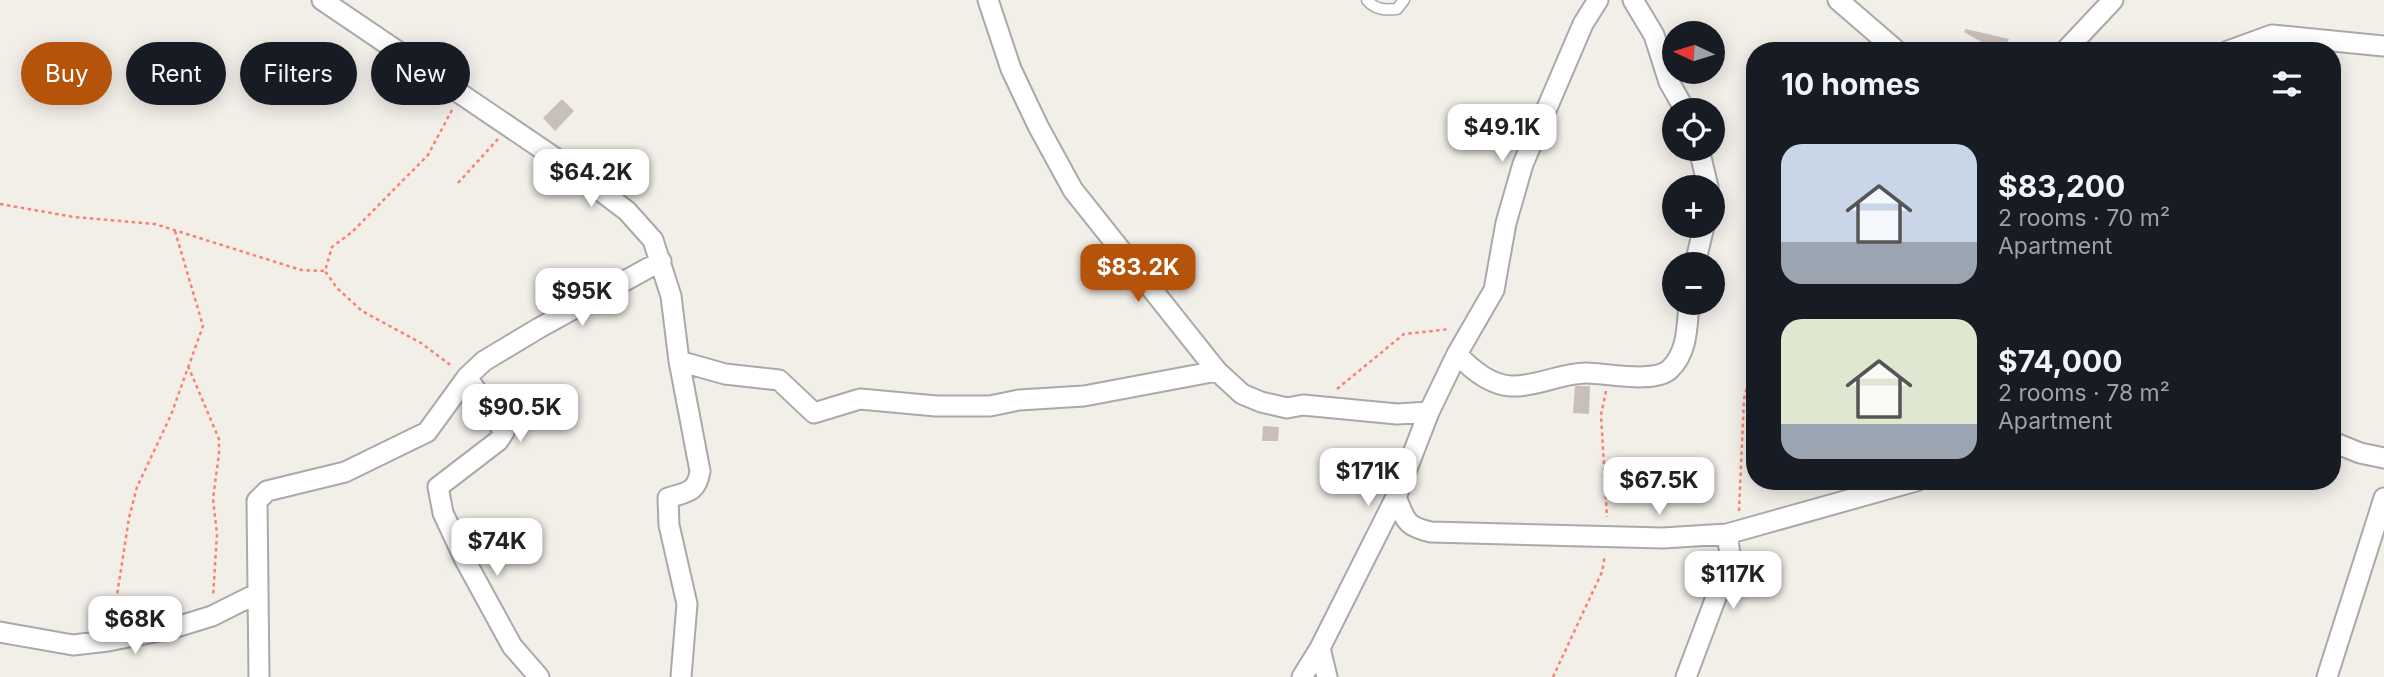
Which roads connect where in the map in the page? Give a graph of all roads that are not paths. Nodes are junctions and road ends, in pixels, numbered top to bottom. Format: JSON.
{"nodes":[{"id":1,"x":322,"y":0,"type":"edge"},
{"id":2,"x":988,"y":0,"type":"edge"},
{"id":3,"x":1367,"y":0,"type":"edge"},
{"id":4,"x":1404,"y":0,"type":"edge"},
{"id":5,"x":1598,"y":0,"type":"edge"},
{"id":6,"x":1633,"y":0,"type":"edge"},
{"id":7,"x":1838,"y":0,"type":"edge"},
{"id":8,"x":2113,"y":0,"type":"edge"},
{"id":9,"x":1887,"y":42,"type":"edge"},
{"id":10,"x":2073,"y":42,"type":"edge"},
{"id":11,"x":2253,"y":42,"type":"edge"},
{"id":12,"x":2384,"y":46,"type":"edge"},
{"id":13,"x":1678,"y":98,"type":"edge"},
{"id":14,"x":661,"y":261,"type":"junction"},
{"id":15,"x":1688,"y":315,"type":"edge"},
{"id":16,"x":1457,"y":354,"type":"junction"},
{"id":17,"x":680,"y":361,"type":"junction"},
{"id":18,"x":1217,"y":371,"type":"junction"},
{"id":19,"x":467,"y":377,"type":"junction"},
{"id":20,"x":1429,"y":412,"type":"junction"},
{"id":21,"x":2341,"y":445,"type":"edge"},
{"id":22,"x":2384,"y":458,"type":"edge"},
{"id":23,"x":1884,"y":490,"type":"edge"},
{"id":24,"x":1396,"y":497,"type":"junction"},
{"id":25,"x":2384,"y":498,"type":"edge"},
{"id":26,"x":1733,"y":532,"type":"junction"},
{"id":27,"x":258,"y":593,"type":"junction"},
{"id":28,"x":0,"y":632,"type":"edge"},
{"id":29,"x":1320,"y":648,"type":"junction"},
{"id":30,"x":259,"y":677,"type":"edge"},
{"id":31,"x":539,"y":677,"type":"edge"},
{"id":32,"x":681,"y":677,"type":"edge"},
{"id":33,"x":1302,"y":677,"type":"edge"},
{"id":34,"x":1327,"y":677,"type":"edge"},
{"id":35,"x":1686,"y":677,"type":"edge"},
{"id":36,"x":2327,"y":677,"type":"edge"}],
"edges":[{"from":1,"to":14,"type":"street"},
{"from":2,"to":18,"type":"street"},
{"from":3,"to":4,"type":"lane"},
{"from":5,"to":16,"type":"street"},
{"from":6,"to":13,"type":"street"},
{"from":7,"to":9,"type":"street"},
{"from":8,"to":10,"type":"street"},
{"from":11,"to":12,"type":"street"},
{"from":14,"to":17,"type":"street"},
{"from":14,"to":19,"type":"street"},
{"from":15,"to":16,"type":"street"},
{"from":16,"to":20,"type":"street"},
{"from":17,"to":18,"type":"street"},
{"from":17,"to":32,"type":"street"},
{"from":18,"to":20,"type":"street"},
{"from":19,"to":27,"type":"street"},
{"from":19,"to":31,"type":"street"},
{"from":20,"to":24,"type":"street"},
{"from":21,"to":22,"type":"street"},
{"from":23,"to":26,"type":"street"},
{"from":24,"to":26,"type":"street"},
{"from":24,"to":29,"type":"street"},
{"from":25,"to":36,"type":"street"},
{"from":26,"to":35,"type":"street"},
{"from":27,"to":28,"type":"street"},
{"from":27,"to":30,"type":"street"},
{"from":29,"to":33,"type":"street"},
{"from":29,"to":34,"type":"street"}]}
